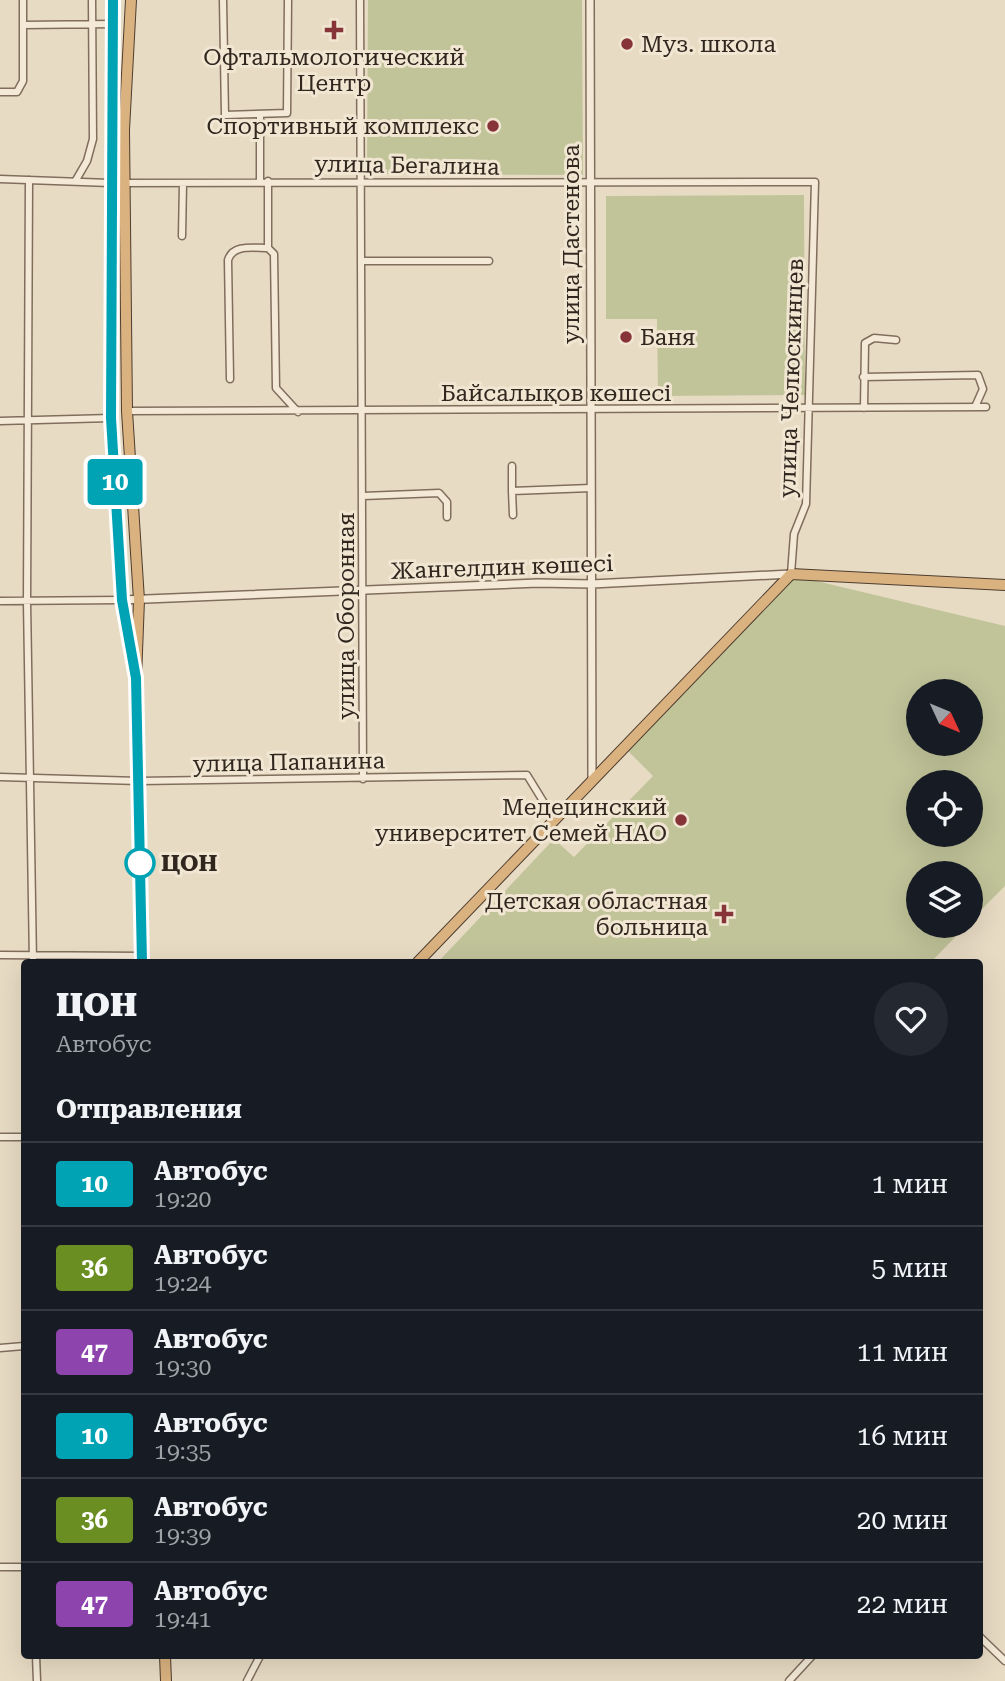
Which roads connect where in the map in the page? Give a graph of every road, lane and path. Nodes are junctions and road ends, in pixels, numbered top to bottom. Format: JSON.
{"nodes":[{"id":1,"x":23,"y":0,"type":"edge"},
{"id":2,"x":92,"y":0,"type":"edge"},
{"id":3,"x":113,"y":0,"type":"edge"},
{"id":4,"x":131,"y":0,"type":"edge"},
{"id":5,"x":223,"y":0,"type":"edge"},
{"id":6,"x":288,"y":0,"type":"edge"},
{"id":7,"x":360,"y":0,"type":"edge"},
{"id":8,"x":590,"y":0,"type":"edge"},
{"id":9,"x":92,"y":24,"type":"junction"},
{"id":10,"x":113,"y":24,"type":"junction"},
{"id":11,"x":23,"y":25,"type":"junction"},
{"id":12,"x":0,"y":92,"type":"edge"},
{"id":13,"x":260,"y":114,"type":"junction"},
{"id":14,"x":0,"y":179,"type":"edge"},
{"id":15,"x":29,"y":180,"type":"junction"},
{"id":16,"x":76,"y":180,"type":"junction"},
{"id":17,"x":264,"y":181,"type":"junction"},
{"id":18,"x":814,"y":182,"type":"joint"},
{"id":19,"x":110,"y":183,"type":"junction"},
{"id":20,"x":127,"y":183,"type":"junction"},
{"id":21,"x":183,"y":183,"type":"junction"},
{"id":22,"x":363,"y":184,"type":"junction"},
{"id":23,"x":591,"y":184,"type":"junction"},
{"id":24,"x":182,"y":236,"type":"dead end"},
{"id":25,"x":268,"y":248,"type":"junction"},
{"id":26,"x":362,"y":261,"type":"junction"},
{"id":27,"x":489,"y":261,"type":"dead end"},
{"id":28,"x":897,"y":340,"type":"dead end"},
{"id":29,"x":863,"y":377,"type":"junction"},
{"id":30,"x":230,"y":379,"type":"dead end"},
{"id":31,"x":975,"y":407,"type":"junction"},
{"id":32,"x":986,"y":407,"type":"dead end"},
{"id":33,"x":864,"y":408,"type":"junction"},
{"id":34,"x":809,"y":409,"type":"junction"},
{"id":35,"x":591,"y":410,"type":"junction"},
{"id":36,"x":127,"y":411,"type":"junction"},
{"id":37,"x":298,"y":412,"type":"junction"},
{"id":38,"x":362,"y":412,"type":"junction"},
{"id":39,"x":111,"y":418,"type":"junction"},
{"id":40,"x":30,"y":420,"type":"junction"},
{"id":41,"x":0,"y":421,"type":"edge"},
{"id":42,"x":512,"y":466,"type":"dead end"},
{"id":43,"x":591,"y":488,"type":"junction"},
{"id":44,"x":512,"y":491,"type":"junction"},
{"id":45,"x":363,"y":496,"type":"junction"},
{"id":46,"x":513,"y":514,"type":"dead end"},
{"id":47,"x":447,"y":517,"type":"dead end"},
{"id":48,"x":791,"y":573,"type":"junction"},
{"id":49,"x":592,"y":584,"type":"junction"},
{"id":50,"x":1005,"y":585,"type":"edge"},
{"id":51,"x":363,"y":591,"type":"junction"},
{"id":52,"x":122,"y":600,"type":"junction"},
{"id":53,"x":139,"y":600,"type":"junction"},
{"id":54,"x":0,"y":601,"type":"edge"},
{"id":55,"x":27,"y":602,"type":"junction"},
{"id":56,"x":136,"y":678,"type":"junction"},
{"id":57,"x":32,"y":776,"type":"junction"},
{"id":58,"x":0,"y":777,"type":"edge"},
{"id":59,"x":363,"y":779,"type":"junction"},
{"id":60,"x":592,"y":779,"type":"junction"},
{"id":61,"x":139,"y":781,"type":"junction"},
{"id":62,"x":554,"y":819,"type":"junction"},
{"id":63,"x":0,"y":955,"type":"edge"},
{"id":64,"x":33,"y":959,"type":"edge"},
{"id":65,"x":141,"y":959,"type":"edge"},
{"id":66,"x":421,"y":959,"type":"edge"},
{"id":67,"x":0,"y":1137,"type":"edge"},
{"id":68,"x":21,"y":1137,"type":"edge"},
{"id":69,"x":21,"y":1346,"type":"edge"},
{"id":70,"x":0,"y":1348,"type":"edge"},
{"id":71,"x":0,"y":1567,"type":"edge"},
{"id":72,"x":21,"y":1567,"type":"edge"},
{"id":73,"x":983,"y":1640,"type":"edge"},
{"id":74,"x":36,"y":1659,"type":"edge"},
{"id":75,"x":165,"y":1659,"type":"edge"},
{"id":76,"x":258,"y":1659,"type":"edge"},
{"id":77,"x":809,"y":1659,"type":"edge"},
{"id":78,"x":1005,"y":1661,"type":"edge"},
{"id":79,"x":37,"y":1681,"type":"edge"},
{"id":80,"x":166,"y":1681,"type":"edge"},
{"id":81,"x":247,"y":1681,"type":"edge"},
{"id":82,"x":789,"y":1681,"type":"edge"}],
"edges":[{"from":1,"to":11,"type":"street"},
{"from":2,"to":9,"type":"street"},
{"from":3,"to":10,"type":"highway"},
{"from":4,"to":20,"type":"highway"},
{"from":5,"to":13,"type":"street"},
{"from":6,"to":13,"type":"street"},
{"from":7,"to":22,"type":"street","name":"улица Оборонная"},
{"from":8,"to":23,"type":"street","name":"улица Дастенова"},
{"from":9,"to":10,"type":"street"},
{"from":9,"to":11,"type":"street"},
{"from":9,"to":16,"type":"street"},
{"from":10,"to":19,"type":"highway"},
{"from":11,"to":12,"type":"street"},
{"from":13,"to":17,"type":"street"},
{"from":14,"to":15,"type":"street","name":"улица Бегалина"},
{"from":15,"to":16,"type":"street","name":"улица Бегалина"},
{"from":15,"to":40,"type":"street"},
{"from":16,"to":19,"type":"street","name":"улица Бегалина"},
{"from":17,"to":21,"type":"street","name":"улица Бегалина"},
{"from":17,"to":22,"type":"street","name":"улица Бегалина"},
{"from":17,"to":25,"type":"street"},
{"from":18,"to":23,"type":"street","name":"улица Бегалина"},
{"from":18,"to":34,"type":"street","name":"улица Челюскинцев"},
{"from":19,"to":20,"type":"street","name":"улица Бегалина"},
{"from":19,"to":39,"type":"highway"},
{"from":20,"to":21,"type":"street","name":"улица Бегалина"},
{"from":20,"to":36,"type":"highway"},
{"from":21,"to":24,"type":"street"},
{"from":22,"to":23,"type":"street","name":"улица Бегалина"},
{"from":22,"to":26,"type":"street","name":"улица Оборонная"},
{"from":23,"to":35,"type":"street","name":"улица Дастенова"},
{"from":25,"to":30,"type":"street"},
{"from":25,"to":37,"type":"street"},
{"from":26,"to":27,"type":"street"},
{"from":26,"to":38,"type":"street","name":"улица Оборонная"},
{"from":28,"to":29,"type":"street"},
{"from":29,"to":31,"type":"street"},
{"from":29,"to":33,"type":"street"},
{"from":31,"to":32,"type":"street","name":"Байсалықов көшесі"},
{"from":31,"to":33,"type":"street","name":"Байсалықов көшесі"},
{"from":33,"to":34,"type":"street","name":"Байсалықов көшесі"},
{"from":34,"to":35,"type":"street","name":"Байсалықов көшесі"},
{"from":34,"to":48,"type":"street","name":"улица Челюскинцев"},
{"from":35,"to":38,"type":"street","name":"Байсалықов көшесі"},
{"from":35,"to":43,"type":"street","name":"улица Дастенова"},
{"from":36,"to":37,"type":"street","name":"Байсалықов көшесі"},
{"from":36,"to":53,"type":"highway"},
{"from":37,"to":38,"type":"street","name":"Байсалықов көшесі"},
{"from":38,"to":45,"type":"street","name":"улица Оборонная"},
{"from":39,"to":40,"type":"street"},
{"from":39,"to":52,"type":"highway"},
{"from":40,"to":41,"type":"street"},
{"from":40,"to":55,"type":"street"},
{"from":42,"to":44,"type":"street"},
{"from":43,"to":44,"type":"street"},
{"from":43,"to":49,"type":"street","name":"улица Дастенова"},
{"from":44,"to":46,"type":"street"},
{"from":45,"to":47,"type":"street","name":"улица Оборонная"},
{"from":45,"to":51,"type":"street","name":"улица Оборонная"},
{"from":48,"to":49,"type":"street","name":"Жангелдин көшесі"},
{"from":48,"to":50,"type":"highway","name":"Жангелдин көшесі"},
{"from":48,"to":60,"type":"highway"},
{"from":49,"to":51,"type":"street","name":"Жангелдин көшесі"},
{"from":49,"to":60,"type":"street","name":"улица Дастенова"},
{"from":51,"to":53,"type":"street","name":"Жангелдин көшесі"},
{"from":51,"to":59,"type":"street","name":"улица Оборонная"},
{"from":52,"to":53,"type":"street","name":"Жангелдин көшесі"},
{"from":52,"to":55,"type":"street","name":"Жангелдин көшесі"},
{"from":52,"to":56,"type":"highway"},
{"from":53,"to":56,"type":"highway"},
{"from":54,"to":55,"type":"street","name":"Жангелдин көшесі"},
{"from":55,"to":57,"type":"street"},
{"from":56,"to":61,"type":"highway"},
{"from":57,"to":58,"type":"street","name":"улица Папанина"},
{"from":57,"to":61,"type":"street","name":"улица Папанина"},
{"from":57,"to":64,"type":"street"},
{"from":59,"to":61,"type":"street","name":"улица Папанина"},
{"from":59,"to":62,"type":"street","name":"улица Папанина"},
{"from":60,"to":62,"type":"highway"},
{"from":61,"to":65,"type":"highway"},
{"from":62,"to":66,"type":"highway"},
{"from":63,"to":64,"type":"street"},
{"from":64,"to":65,"type":"street"},
{"from":67,"to":68,"type":"street"},
{"from":69,"to":70,"type":"street"},
{"from":71,"to":72,"type":"street"},
{"from":73,"to":78,"type":"street"},
{"from":74,"to":79,"type":"street"},
{"from":75,"to":80,"type":"highway"},
{"from":76,"to":81,"type":"street"},
{"from":77,"to":82,"type":"street"}]}
